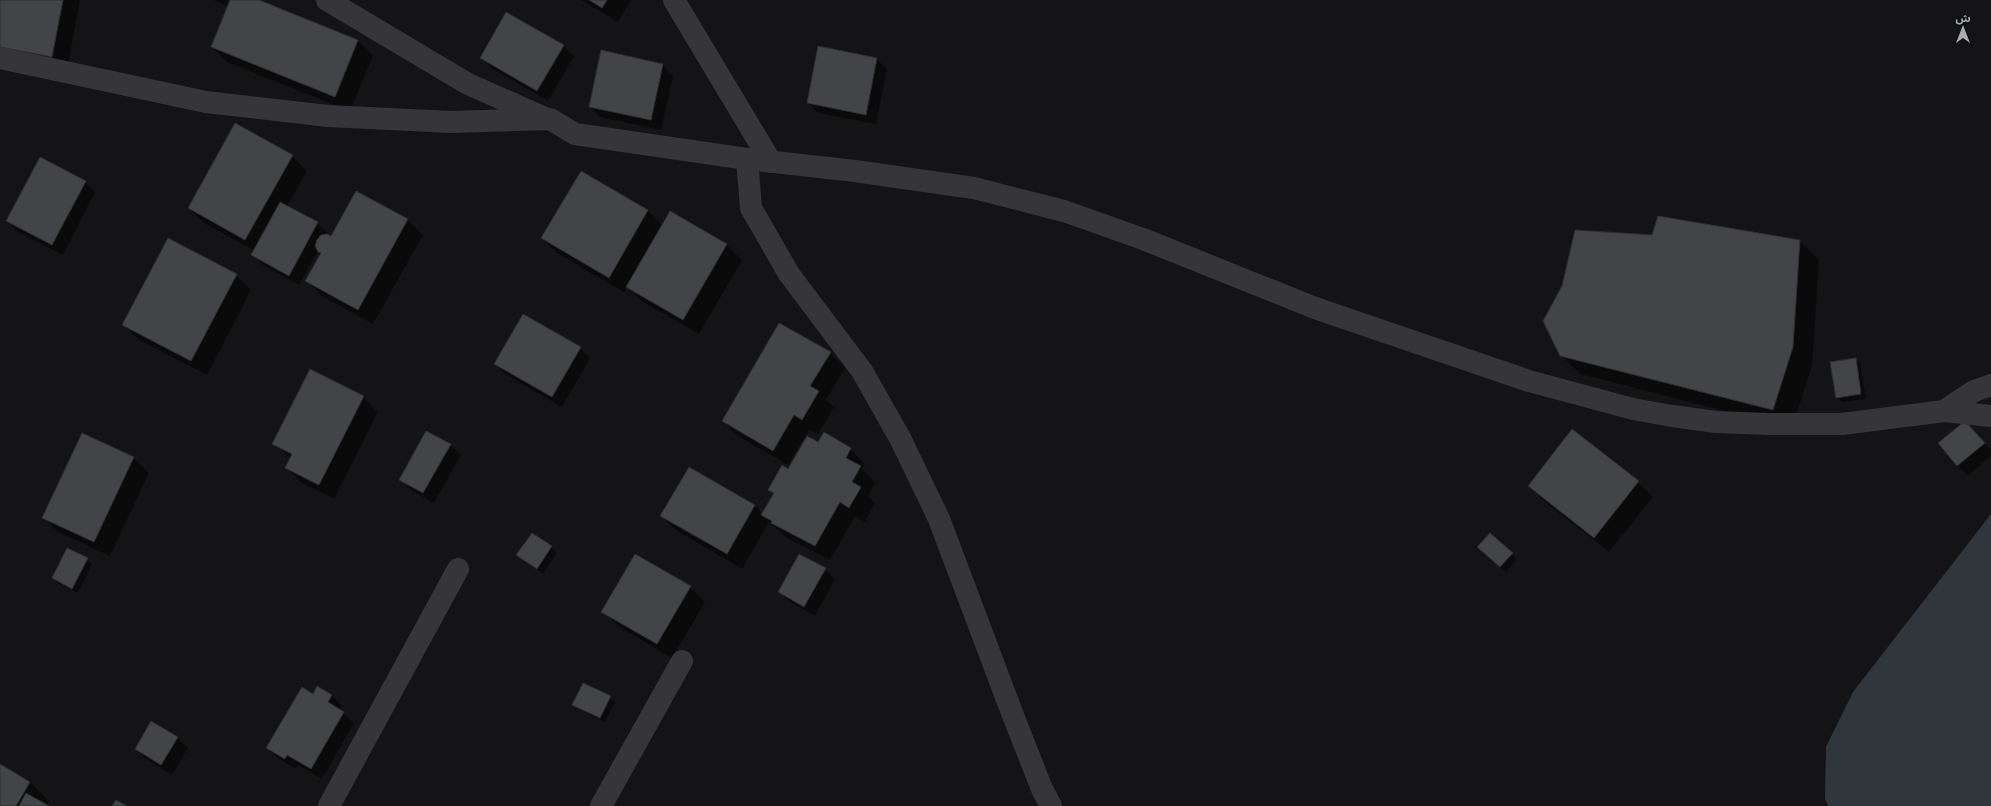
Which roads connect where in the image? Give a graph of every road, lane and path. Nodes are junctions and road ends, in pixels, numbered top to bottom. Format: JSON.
{"nodes":[{"id":1,"x":327,"y":0,"type":"edge"},
{"id":2,"x":674,"y":0,"type":"edge"},
{"id":3,"x":0,"y":58,"type":"edge"},
{"id":4,"x":550,"y":120,"type":"junction"},
{"id":5,"x":747,"y":159,"type":"junction"},
{"id":6,"x":772,"y":162,"type":"junction"},
{"id":7,"x":1991,"y":385,"type":"edge"},
{"id":8,"x":1944,"y":411,"type":"junction"},
{"id":9,"x":1991,"y":416,"type":"edge"},
{"id":10,"x":458,"y":569,"type":"dead end"},
{"id":11,"x":682,"y":661,"type":"dead end"},
{"id":12,"x":329,"y":806,"type":"edge"},
{"id":13,"x":601,"y":806,"type":"edge"},
{"id":14,"x":1051,"y":806,"type":"edge"}],
"edges":[{"from":1,"to":4,"type":"street"},
{"from":2,"to":6,"type":"street"},
{"from":3,"to":4,"type":"street"},
{"from":4,"to":5,"type":"street"},
{"from":5,"to":6,"type":"street"},
{"from":5,"to":14,"type":"street"},
{"from":6,"to":8,"type":"street"},
{"from":7,"to":8,"type":"street"},
{"from":8,"to":9,"type":"street"},
{"from":10,"to":12,"type":"street"},
{"from":11,"to":13,"type":"street"}]}
